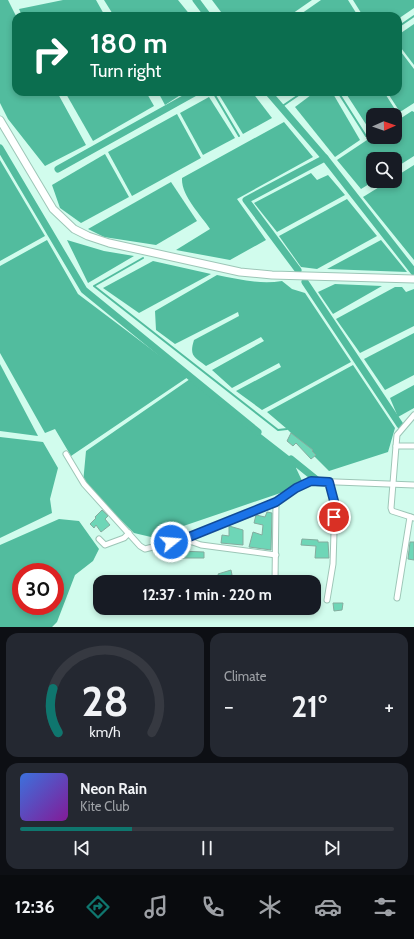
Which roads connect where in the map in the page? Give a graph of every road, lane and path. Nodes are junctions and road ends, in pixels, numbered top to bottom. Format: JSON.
{"nodes":[{"id":1,"x":0,"y":120,"type":"edge"},
{"id":2,"x":414,"y":279,"type":"edge"},
{"id":3,"x":414,"y":415,"type":"edge"},
{"id":4,"x":396,"y":446,"type":"junction"},
{"id":5,"x":414,"y":446,"type":"edge"},
{"id":6,"x":66,"y":454,"type":"dead end"},
{"id":7,"x":329,"y":482,"type":"junction"},
{"id":8,"x":392,"y":483,"type":"junction"},
{"id":9,"x":414,"y":485,"type":"edge"},
{"id":10,"x":276,"y":502,"type":"junction"},
{"id":11,"x":412,"y":517,"type":"edge"},
{"id":12,"x":130,"y":533,"type":"junction"},
{"id":13,"x":99,"y":539,"type":"dead end"},
{"id":14,"x":184,"y":539,"type":"junction"},
{"id":15,"x":276,"y":555,"type":"junction"},
{"id":16,"x":275,"y":575,"type":"edge"},
{"id":17,"x":397,"y":598,"type":"dead end"},
{"id":18,"x":327,"y":600,"type":"dead end"}],
"edges":[{"from":1,"to":2,"type":"main road"},
{"from":3,"to":4,"type":"street"},
{"from":4,"to":5,"type":"street"},
{"from":4,"to":8,"type":"street"},
{"from":6,"to":12,"type":"street"},
{"from":7,"to":8,"type":"street"},
{"from":7,"to":10,"type":"street"},
{"from":7,"to":18,"type":"street"},
{"from":8,"to":9,"type":"street"},
{"from":8,"to":11,"type":"street"},
{"from":10,"to":14,"type":"street"},
{"from":10,"to":15,"type":"street"},
{"from":11,"to":17,"type":"street"},
{"from":12,"to":13,"type":"street"},
{"from":12,"to":14,"type":"street"},
{"from":14,"to":15,"type":"street"},
{"from":15,"to":16,"type":"street"}]}
